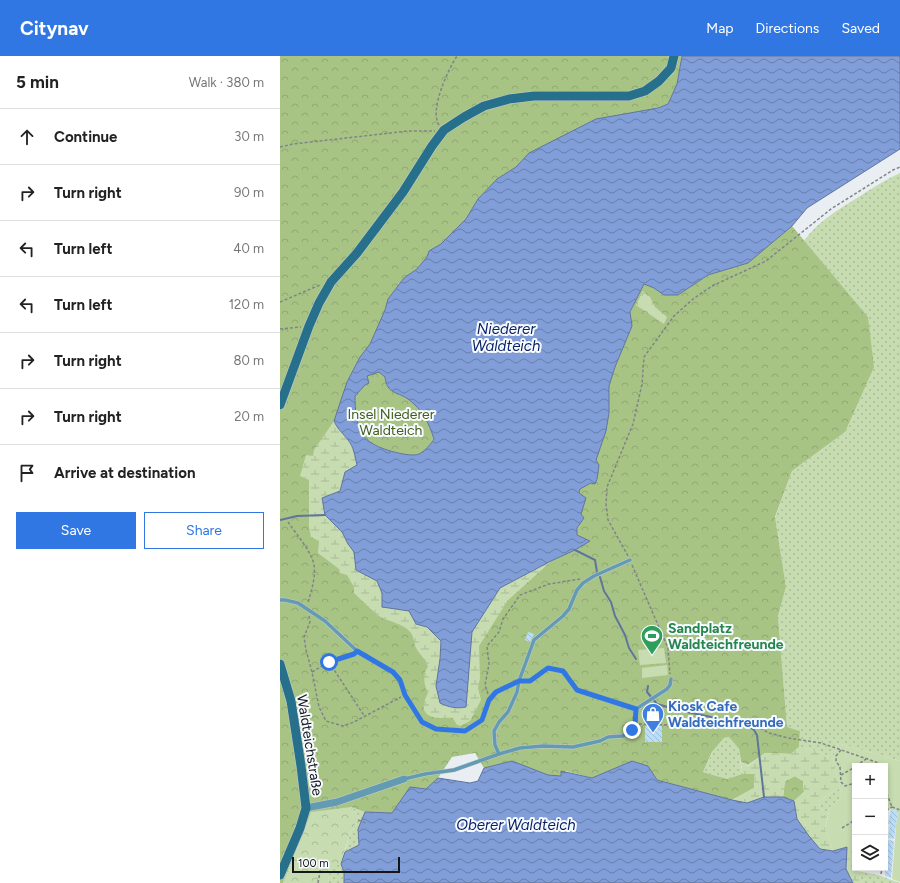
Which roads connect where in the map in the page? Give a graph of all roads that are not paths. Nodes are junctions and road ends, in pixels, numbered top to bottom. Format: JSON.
{"nodes":[{"id":1,"x":674,"y":56,"type":"edge"},
{"id":2,"x":280,"y":405,"type":"edge"},
{"id":3,"x":630,"y":560,"type":"road end"},
{"id":4,"x":280,"y":600,"type":"edge"},
{"id":5,"x":280,"y":664,"type":"edge"},
{"id":6,"x":671,"y":679,"type":"road end"},
{"id":7,"x":519,"y":681,"type":"junction"},
{"id":8,"x":636,"y":709,"type":"junction"},
{"id":9,"x":499,"y":754,"type":"junction"},
{"id":10,"x":404,"y":779,"type":"joint"},
{"id":11,"x":306,"y":808,"type":"junction"},
{"id":12,"x":280,"y":875,"type":"edge"}],
"edges":[{"from":1,"to":2,"type":"street"},
{"from":3,"to":7,"type":"lane"},
{"from":4,"to":7,"type":"lane"},
{"from":5,"to":11,"type":"street","name":"Waldteichstraße"},
{"from":6,"to":8,"type":"lane"},
{"from":7,"to":8,"type":"lane"},
{"from":7,"to":9,"type":"lane"},
{"from":8,"to":9,"type":"lane"},
{"from":9,"to":10,"type":"lane"},
{"from":10,"to":11,"type":"street"},
{"from":11,"to":12,"type":"street","name":"Waldteichstraße"}]}
